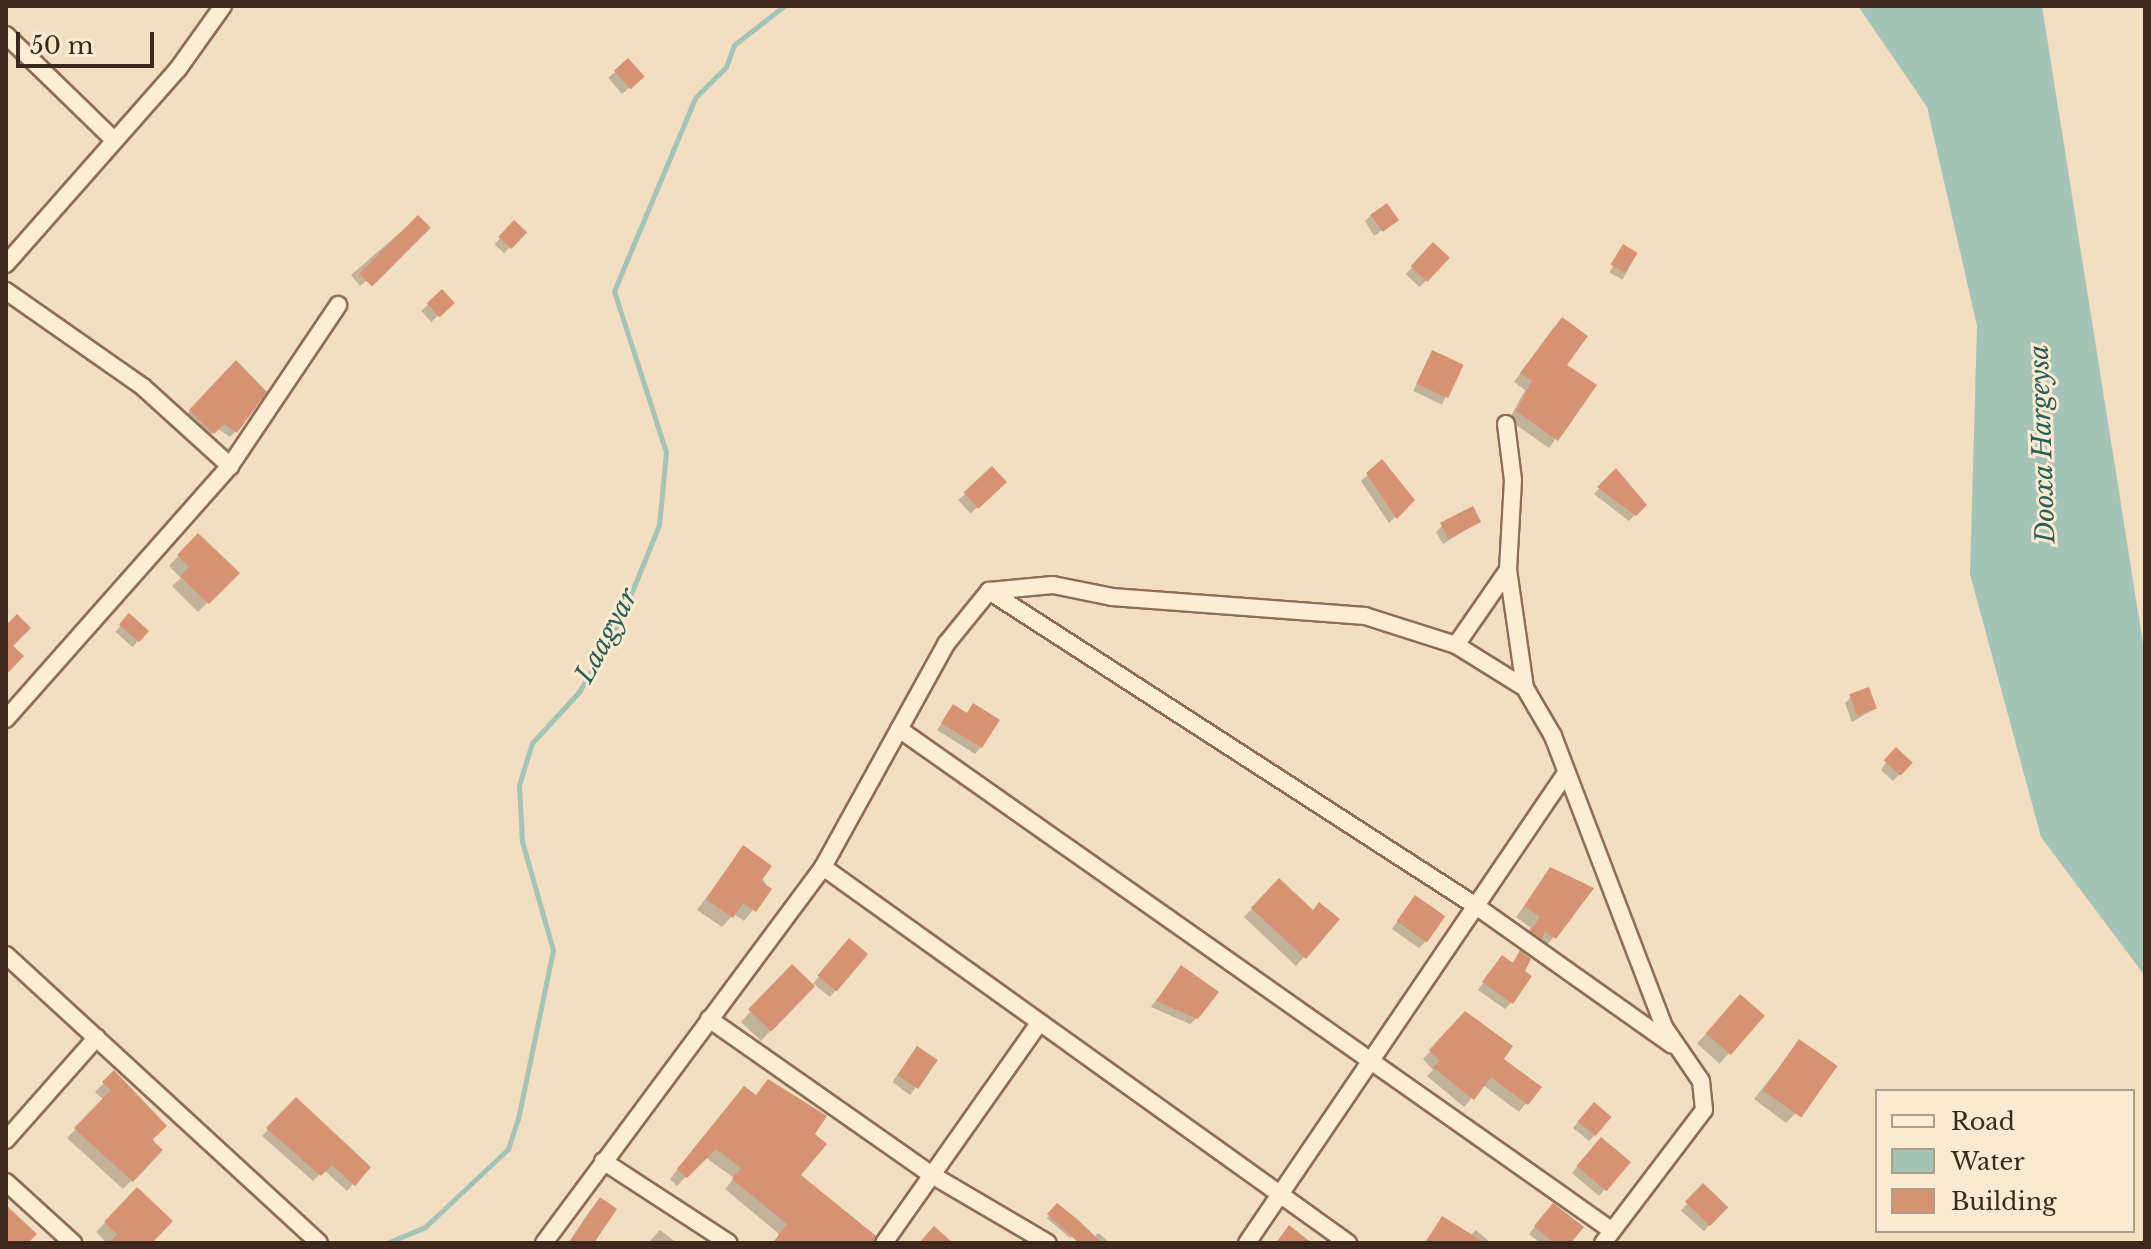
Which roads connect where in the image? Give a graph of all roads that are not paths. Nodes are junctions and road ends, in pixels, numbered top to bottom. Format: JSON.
{"nodes":[{"id":1,"x":223,"y":6,"type":"edge"},
{"id":2,"x":6,"y":35,"type":"edge"},
{"id":3,"x":113,"y":139,"type":"junction"},
{"id":4,"x":9,"y":256,"type":"edge"},
{"id":5,"x":6,"y":291,"type":"edge"},
{"id":6,"x":338,"y":305,"type":"dead end"},
{"id":7,"x":1506,"y":424,"type":"dead end"},
{"id":8,"x":230,"y":466,"type":"junction"},
{"id":9,"x":1508,"y":570,"type":"junction"},
{"id":10,"x":989,"y":591,"type":"junction"},
{"id":11,"x":1456,"y":645,"type":"junction"},
{"id":12,"x":1525,"y":688,"type":"junction"},
{"id":13,"x":7,"y":715,"type":"edge"},
{"id":14,"x":899,"y":729,"type":"junction"},
{"id":15,"x":1566,"y":773,"type":"junction"},
{"id":16,"x":823,"y":867,"type":"junction"},
{"id":17,"x":1476,"y":906,"type":"junction"},
{"id":18,"x":6,"y":955,"type":"edge"},
{"id":19,"x":709,"y":1019,"type":"junction"},
{"id":20,"x":1037,"y":1026,"type":"junction"},
{"id":21,"x":97,"y":1037,"type":"junction"},
{"id":22,"x":1680,"y":1050,"type":"junction"},
{"id":23,"x":1374,"y":1057,"type":"junction"},
{"id":24,"x":6,"y":1140,"type":"edge"},
{"id":25,"x":603,"y":1161,"type":"junction"},
{"id":26,"x":932,"y":1175,"type":"junction"},
{"id":27,"x":6,"y":1182,"type":"edge"},
{"id":28,"x":1280,"y":1195,"type":"junction"},
{"id":29,"x":1607,"y":1236,"type":"edge"},
{"id":30,"x":73,"y":1243,"type":"edge"},
{"id":31,"x":319,"y":1243,"type":"edge"},
{"id":32,"x":544,"y":1243,"type":"edge"},
{"id":33,"x":729,"y":1243,"type":"edge"},
{"id":34,"x":884,"y":1243,"type":"edge"},
{"id":35,"x":1048,"y":1243,"type":"edge"},
{"id":36,"x":1247,"y":1243,"type":"edge"},
{"id":37,"x":1348,"y":1243,"type":"edge"}],
"edges":[{"from":1,"to":3,"type":"street"},
{"from":2,"to":3,"type":"street"},
{"from":3,"to":4,"type":"street"},
{"from":5,"to":8,"type":"street"},
{"from":6,"to":8,"type":"street"},
{"from":7,"to":9,"type":"street"},
{"from":8,"to":13,"type":"street"},
{"from":9,"to":11,"type":"street"},
{"from":9,"to":12,"type":"street"},
{"from":10,"to":11,"type":"street"},
{"from":10,"to":14,"type":"street"},
{"from":10,"to":17,"type":"street"},
{"from":11,"to":12,"type":"street"},
{"from":12,"to":15,"type":"street"},
{"from":14,"to":16,"type":"street"},
{"from":14,"to":23,"type":"street"},
{"from":15,"to":17,"type":"street"},
{"from":15,"to":22,"type":"street"},
{"from":16,"to":19,"type":"street"},
{"from":16,"to":20,"type":"street"},
{"from":17,"to":22,"type":"street"},
{"from":17,"to":23,"type":"street"},
{"from":18,"to":21,"type":"street"},
{"from":19,"to":25,"type":"street"},
{"from":19,"to":26,"type":"street"},
{"from":20,"to":26,"type":"street"},
{"from":20,"to":28,"type":"street"},
{"from":21,"to":24,"type":"street"},
{"from":21,"to":31,"type":"street"},
{"from":22,"to":29,"type":"street"},
{"from":23,"to":28,"type":"street"},
{"from":23,"to":29,"type":"street"},
{"from":25,"to":32,"type":"street"},
{"from":25,"to":33,"type":"street"},
{"from":26,"to":34,"type":"street"},
{"from":26,"to":35,"type":"street"},
{"from":27,"to":30,"type":"street"},
{"from":28,"to":36,"type":"street"},
{"from":28,"to":37,"type":"street"}]}
